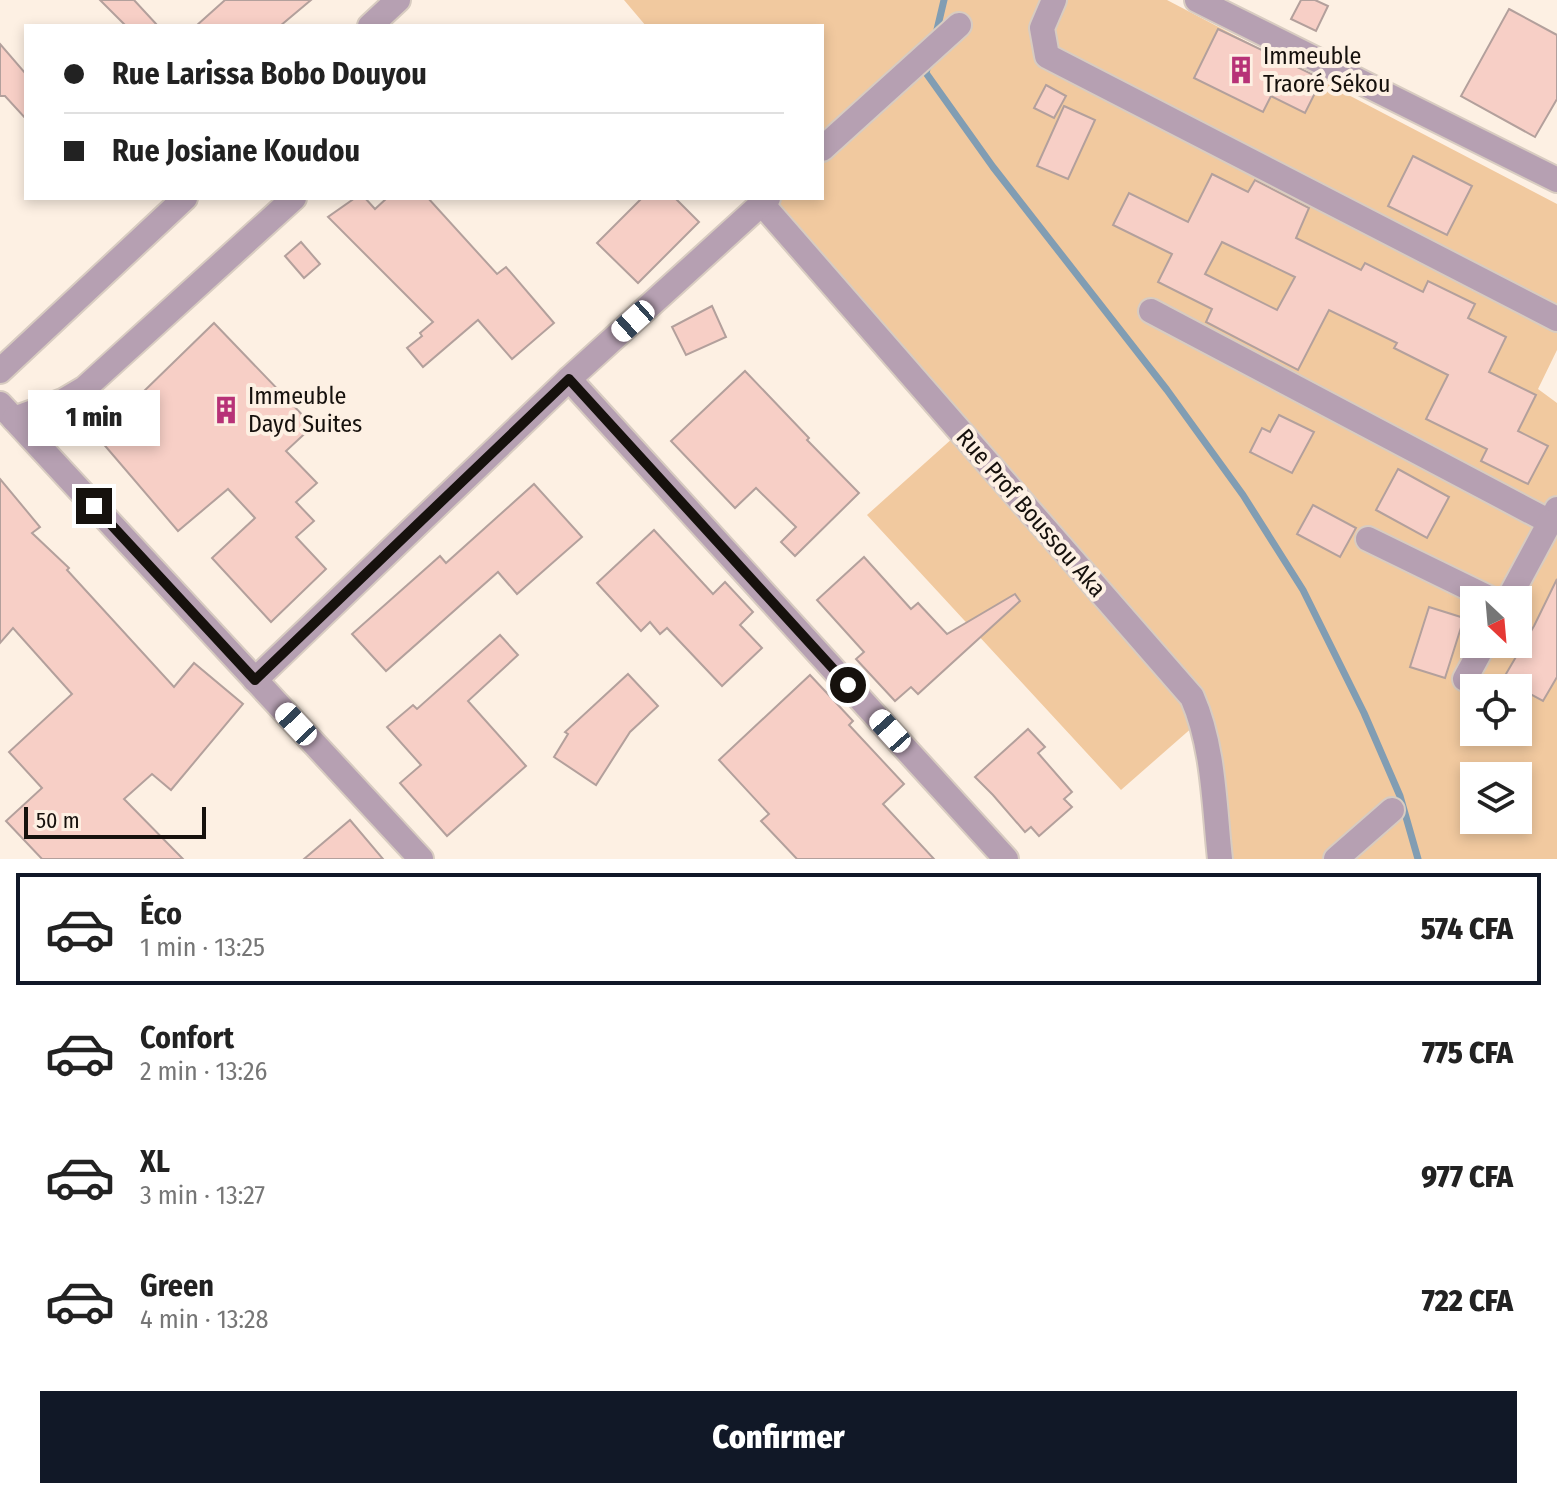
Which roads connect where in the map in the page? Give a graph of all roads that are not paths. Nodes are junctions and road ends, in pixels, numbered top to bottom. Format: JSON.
{"nodes":[{"id":1,"x":398,"y":0,"type":"edge"},
{"id":2,"x":1054,"y":0,"type":"edge"},
{"id":3,"x":1197,"y":0,"type":"edge"},
{"id":4,"x":372,"y":24,"type":"edge"},
{"id":5,"x":959,"y":25,"type":"dead end"},
{"id":6,"x":824,"y":147,"type":"edge"},
{"id":7,"x":1557,"y":180,"type":"edge"},
{"id":8,"x":183,"y":200,"type":"edge"},
{"id":9,"x":292,"y":200,"type":"edge"},
{"id":10,"x":765,"y":201,"type":"edge"},
{"id":11,"x":1151,"y":311,"type":"dead end"},
{"id":12,"x":1557,"y":319,"type":"edge"},
{"id":13,"x":0,"y":371,"type":"edge"},
{"id":14,"x":569,"y":379,"type":"junction"},
{"id":15,"x":7,"y":412,"type":"edge"},
{"id":16,"x":1554,"y":515,"type":"edge"},
{"id":17,"x":1368,"y":539,"type":"dead end"},
{"id":18,"x":1464,"y":586,"type":"edge"},
{"id":19,"x":1516,"y":586,"type":"edge"},
{"id":20,"x":255,"y":680,"type":"junction"},
{"id":21,"x":1392,"y":810,"type":"dead end"},
{"id":22,"x":991,"y":854,"type":"edge"},
{"id":23,"x":421,"y":859,"type":"edge"},
{"id":24,"x":1220,"y":859,"type":"edge"},
{"id":25,"x":1336,"y":859,"type":"edge"}],
"edges":[{"from":1,"to":4,"type":"street"},
{"from":2,"to":12,"type":"street"},
{"from":3,"to":7,"type":"street"},
{"from":5,"to":6,"type":"street"},
{"from":8,"to":13,"type":"street"},
{"from":9,"to":15,"type":"street"},
{"from":10,"to":14,"type":"street"},
{"from":10,"to":24,"type":"street","name":"Rue Prof Boussou Aka"},
{"from":11,"to":16,"type":"street"},
{"from":14,"to":20,"type":"street"},
{"from":14,"to":22,"type":"street"},
{"from":15,"to":20,"type":"street"},
{"from":16,"to":19,"type":"street"},
{"from":17,"to":18,"type":"street"},
{"from":20,"to":23,"type":"street"},
{"from":21,"to":25,"type":"street"}]}
